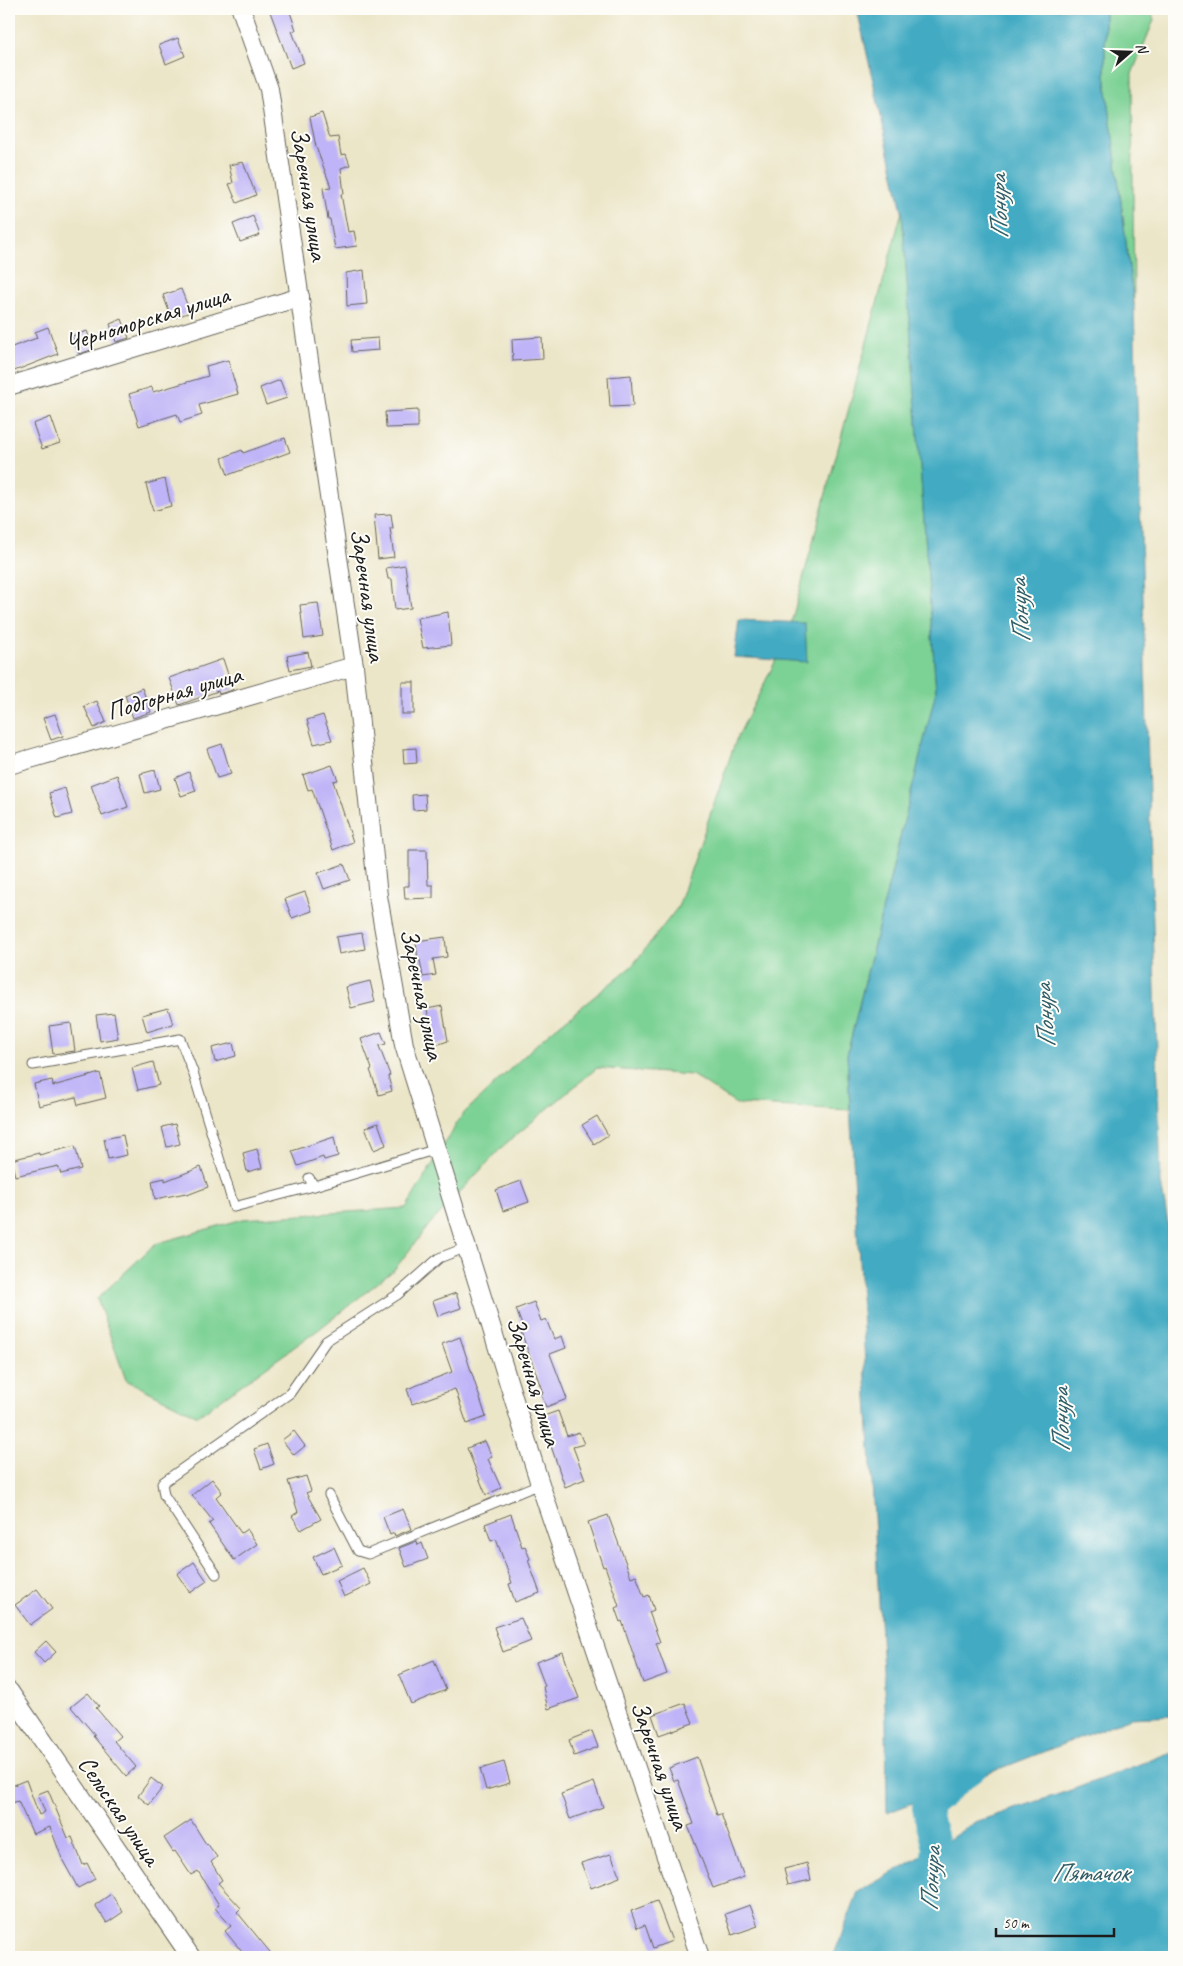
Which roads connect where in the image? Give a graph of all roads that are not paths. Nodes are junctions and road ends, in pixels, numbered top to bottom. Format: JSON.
{"nodes":[{"id":1,"x":241,"y":9,"type":"edge"},
{"id":2,"x":300,"y":297,"type":"junction"},
{"id":3,"x":9,"y":386,"type":"edge"},
{"id":4,"x":354,"y":666,"type":"junction"},
{"id":5,"x":9,"y":765,"type":"edge"},
{"id":6,"x":34,"y":1065,"type":"dead end"},
{"id":7,"x":437,"y":1149,"type":"junction"},
{"id":8,"x":468,"y":1247,"type":"junction"},
{"id":9,"x":540,"y":1484,"type":"junction"},
{"id":10,"x":329,"y":1495,"type":"dead end"},
{"id":11,"x":216,"y":1574,"type":"dead end"},
{"id":12,"x":9,"y":1691,"type":"edge"},
{"id":13,"x":190,"y":1957,"type":"edge"},
{"id":14,"x":700,"y":1957,"type":"edge"}],
"edges":[{"from":1,"to":2,"type":"street","name":"Заречная улица"},
{"from":2,"to":3,"type":"street","name":"Черноморская улица"},
{"from":2,"to":4,"type":"street","name":"Заречная улица"},
{"from":4,"to":5,"type":"street","name":"Подгорная улица"},
{"from":4,"to":7,"type":"street","name":"Заречная улица"},
{"from":6,"to":7,"type":"lane"},
{"from":7,"to":8,"type":"street","name":"Заречная улица"},
{"from":8,"to":9,"type":"street","name":"Заречная улица"},
{"from":8,"to":11,"type":"lane"},
{"from":9,"to":10,"type":"lane"},
{"from":9,"to":14,"type":"street","name":"Заречная улица"},
{"from":12,"to":13,"type":"street","name":"Сельская улица"}]}
